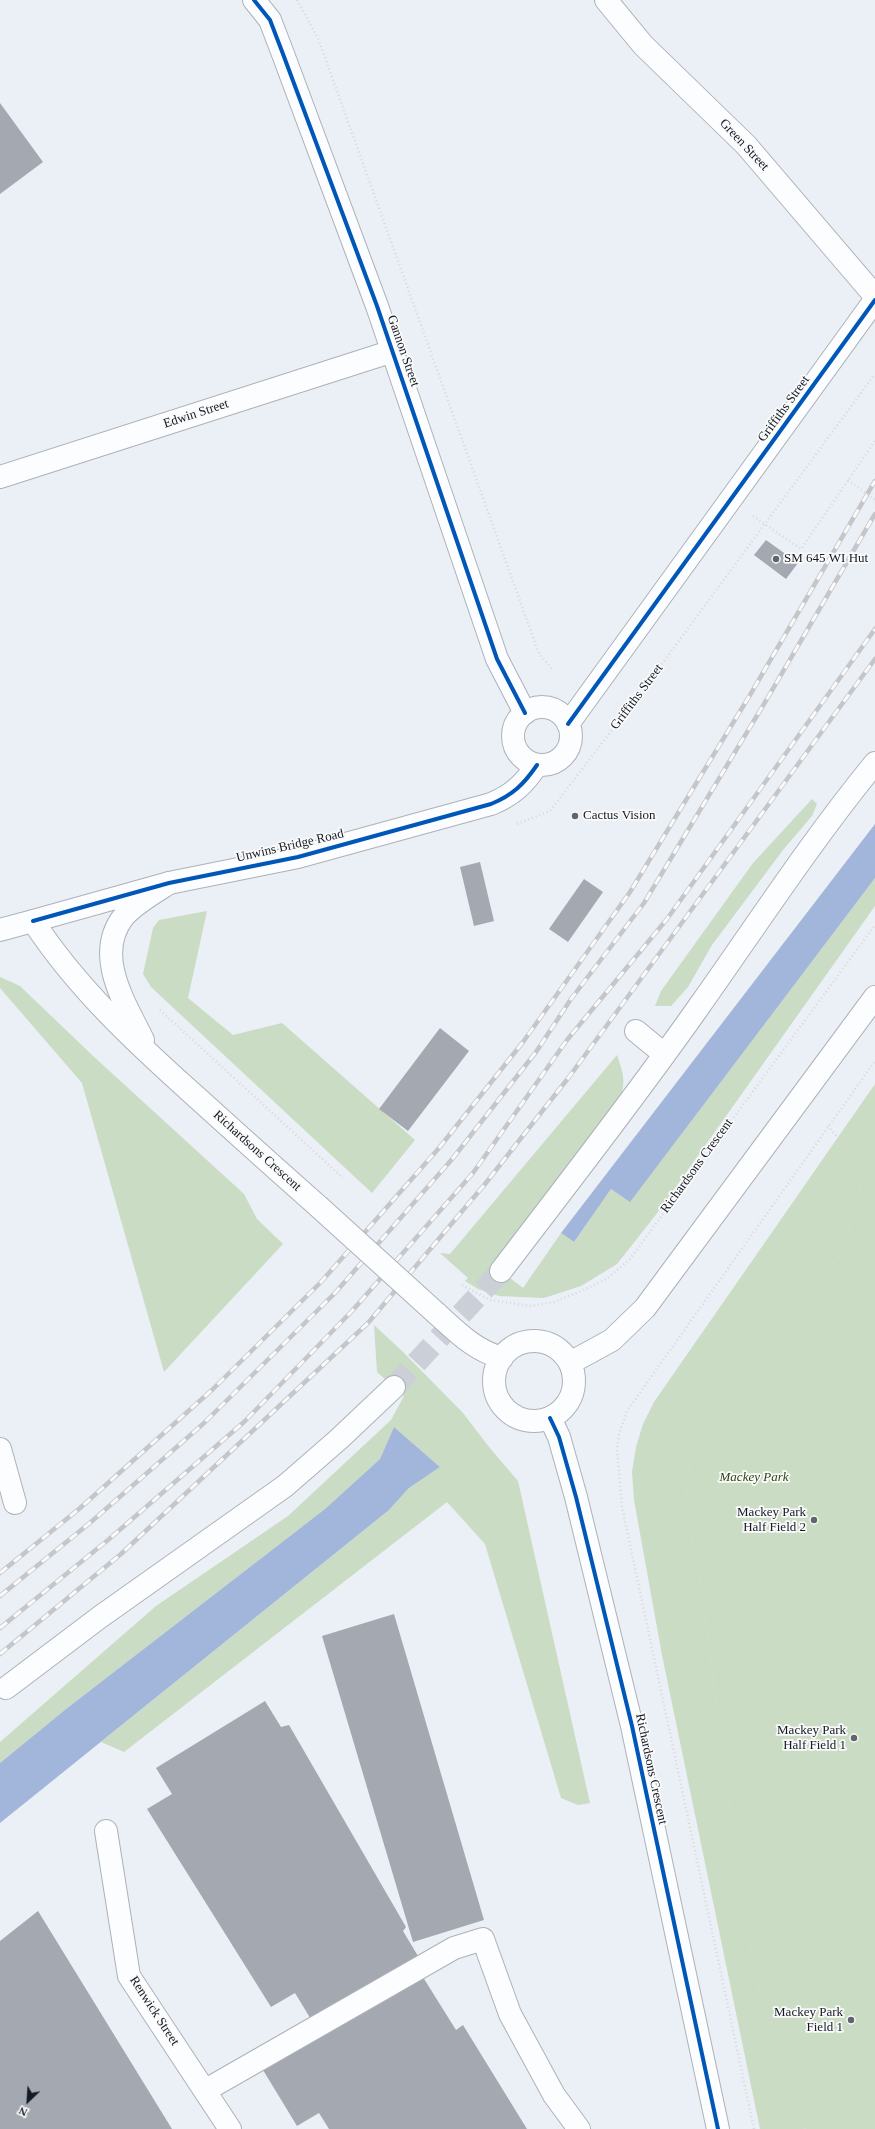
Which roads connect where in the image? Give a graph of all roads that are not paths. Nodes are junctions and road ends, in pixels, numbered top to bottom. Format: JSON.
{"nodes":[{"id":1,"x":254,"y":0,"type":"edge"},
{"id":2,"x":606,"y":0,"type":"edge"},
{"id":3,"x":875,"y":296,"type":"edge"},
{"id":4,"x":875,"y":300,"type":"edge"},
{"id":5,"x":393,"y":352,"type":"junction"},
{"id":6,"x":0,"y":477,"type":"edge"},
{"id":7,"x":525,"y":713,"type":"junction"},
{"id":8,"x":568,"y":724,"type":"junction"},
{"id":9,"x":875,"y":763,"type":"edge"},
{"id":10,"x":537,"y":765,"type":"junction"},
{"id":11,"x":169,"y":883,"type":"junction"},
{"id":12,"x":33,"y":921,"type":"junction"},
{"id":13,"x":0,"y":930,"type":"edge"},
{"id":14,"x":875,"y":997,"type":"edge"},
{"id":15,"x":636,"y":1030,"type":"dead end"},
{"id":16,"x":664,"y":1054,"type":"junction"},
{"id":17,"x":150,"y":1055,"type":"junction"},
{"id":18,"x":500,"y":1271,"type":"tunnel mouth"},
{"id":19,"x":502,"y":1358,"type":"junction"},
{"id":20,"x":570,"y":1363,"type":"junction"},
{"id":21,"x":394,"y":1387,"type":"tunnel mouth"},
{"id":22,"x":550,"y":1418,"type":"junction"},
{"id":23,"x":0,"y":1449,"type":"edge"},
{"id":24,"x":15,"y":1503,"type":"dead end"},
{"id":25,"x":6,"y":1688,"type":"dead end"},
{"id":26,"x":106,"y":1831,"type":"dead end"},
{"id":27,"x":206,"y":2090,"type":"junction"},
{"id":28,"x":230,"y":2129,"type":"edge"},
{"id":29,"x":579,"y":2129,"type":"edge"},
{"id":30,"x":718,"y":2129,"type":"edge"}],
"edges":[{"from":1,"to":5,"type":"street","name":"Gannon Street"},
{"from":2,"to":3,"type":"street","name":"Green Street"},
{"from":4,"to":8,"type":"street","name":"Griffiths Street"},
{"from":5,"to":6,"type":"street","name":"Edwin Street"},
{"from":5,"to":7,"type":"street","name":"Gannon Street"},
{"from":7,"to":8,"type":"street"},
{"from":7,"to":10,"type":"street"},
{"from":8,"to":10,"type":"street"},
{"from":9,"to":16,"type":"street"},
{"from":10,"to":11,"type":"street","name":"Unwins Bridge Road"},
{"from":11,"to":12,"type":"street","name":"Unwins Bridge Road"},
{"from":11,"to":17,"type":"street"},
{"from":12,"to":13,"type":"street","name":"Unwins Bridge Road"},
{"from":12,"to":17,"type":"street","name":"Richardsons Crescent"},
{"from":14,"to":20,"type":"street"},
{"from":15,"to":16,"type":"street"},
{"from":16,"to":18,"type":"street"},
{"from":17,"to":19,"type":"street","name":"Richardsons Crescent","bridge":true},
{"from":19,"to":20,"type":"street"},
{"from":19,"to":22,"type":"street"},
{"from":20,"to":22,"type":"street"},
{"from":21,"to":25,"type":"street"},
{"from":22,"to":30,"type":"street","name":"Richardsons Crescent"},
{"from":23,"to":24,"type":"street"},
{"from":26,"to":27,"type":"street","name":"Renwick Street"},
{"from":27,"to":28,"type":"street","name":"Renwick Street"},
{"from":27,"to":29,"type":"street"}]}
